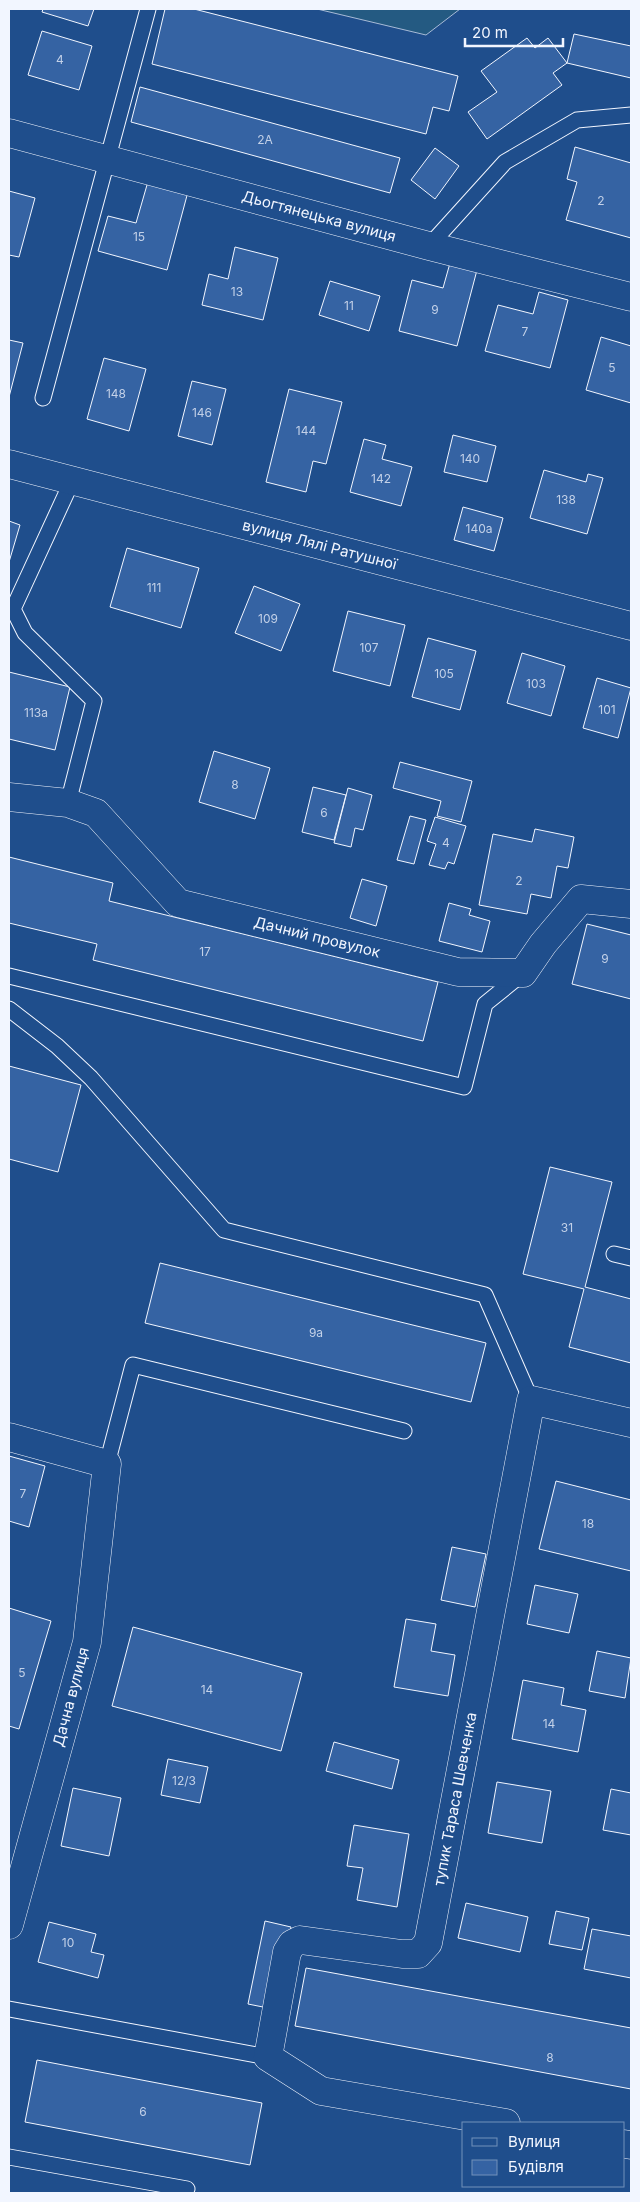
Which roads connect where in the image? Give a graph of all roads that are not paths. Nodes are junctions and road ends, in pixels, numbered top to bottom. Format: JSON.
{"nodes":[{"id":1,"x":148,"y":9,"type":"edge"},
{"id":2,"x":631,"y":115,"type":"edge"},
{"id":3,"x":9,"y":133,"type":"edge"},
{"id":4,"x":107,"y":161,"type":"junction"},
{"id":5,"x":429,"y":246,"type":"junction"},
{"id":6,"x":631,"y":296,"type":"edge"},
{"id":7,"x":43,"y":398,"type":"dead end"},
{"id":8,"x":9,"y":464,"type":"edge"},
{"id":9,"x":72,"y":481,"type":"junction"},
{"id":10,"x":631,"y":626,"type":"edge"},
{"id":11,"x":9,"y":797,"type":"edge"},
{"id":12,"x":68,"y":803,"type":"junction"},
{"id":13,"x":631,"y":904,"type":"edge"},
{"id":14,"x":523,"y":974,"type":"junction"},
{"id":15,"x":9,"y":976,"type":"edge"},
{"id":16,"x":9,"y":1009,"type":"edge"},
{"id":17,"x":614,"y":1254,"type":"dead end"},
{"id":18,"x":631,"y":1258,"type":"edge"},
{"id":19,"x":531,"y":1400,"type":"junction"},
{"id":20,"x":631,"y":1423,"type":"edge"},
{"id":21,"x":404,"y":1431,"type":"dead end"},
{"id":22,"x":9,"y":1437,"type":"edge"},
{"id":23,"x":107,"y":1464,"type":"junction"},
{"id":24,"x":9,"y":1925,"type":"edge"},
{"id":25,"x":9,"y":2009,"type":"edge"},
{"id":26,"x":268,"y":2057,"type":"junction"},
{"id":27,"x":500,"y":2122,"type":"edge"},
{"id":28,"x":9,"y":2157,"type":"edge"},
{"id":29,"x":187,"y":2189,"type":"dead end"}],
"edges":[{"from":1,"to":4,"type":"lane"},
{"from":2,"to":5,"type":"lane"},
{"from":3,"to":4,"type":"street","name":"Дьогтянецька вулиця"},
{"from":4,"to":5,"type":"street","name":"Дьогтянецька вулиця"},
{"from":4,"to":7,"type":"lane"},
{"from":5,"to":6,"type":"street","name":"Дьогтянецька вулиця"},
{"from":8,"to":9,"type":"street","name":"вулиця Лялі Ратушної"},
{"from":9,"to":10,"type":"street","name":"вулиця Лялі Ратушної"},
{"from":9,"to":12,"type":"lane"},
{"from":11,"to":12,"type":"street","name":"Дачний провулок"},
{"from":12,"to":14,"type":"street","name":"Дачний провулок"},
{"from":13,"to":14,"type":"street"},
{"from":14,"to":15,"type":"lane"},
{"from":16,"to":19,"type":"lane"},
{"from":17,"to":18,"type":"lane"},
{"from":19,"to":20,"type":"street"},
{"from":19,"to":26,"type":"street","name":"тупик Тараса Шевченка"},
{"from":21,"to":23,"type":"lane"},
{"from":22,"to":23,"type":"street"},
{"from":23,"to":24,"type":"street","name":"Дачна вулиця"},
{"from":25,"to":26,"type":"lane"},
{"from":26,"to":27,"type":"street"},
{"from":28,"to":29,"type":"lane"}]}
